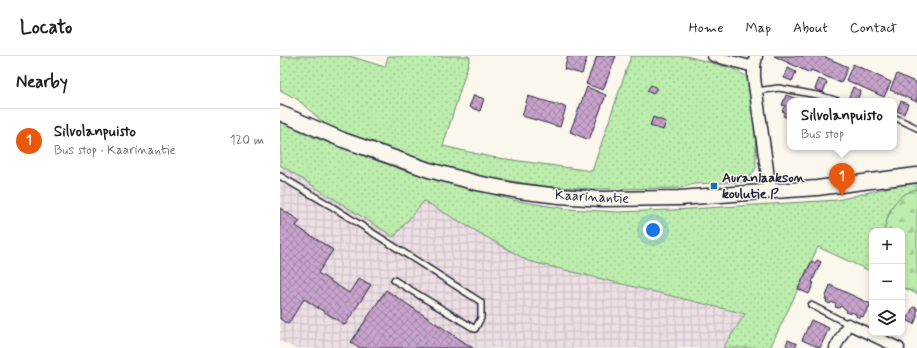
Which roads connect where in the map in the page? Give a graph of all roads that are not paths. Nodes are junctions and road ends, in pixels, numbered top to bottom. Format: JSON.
{"nodes":[{"id":1,"x":713,"y":56,"type":"edge"},
{"id":2,"x":755,"y":62,"type":"edge"},
{"id":3,"x":756,"y":91,"type":"junction"},
{"id":4,"x":828,"y":98,"type":"edge"},
{"id":5,"x":280,"y":113,"type":"edge"},
{"id":6,"x":897,"y":118,"type":"edge"},
{"id":7,"x":917,"y":128,"type":"edge"},
{"id":8,"x":917,"y":175,"type":"edge"},
{"id":9,"x":280,"y":176,"type":"edge"},
{"id":10,"x":770,"y":191,"type":"junction"},
{"id":11,"x":394,"y":280,"type":"dead end"},
{"id":12,"x":810,"y":305,"type":"dead end"},
{"id":13,"x":848,"y":324,"type":"junction"},
{"id":14,"x":835,"y":348,"type":"edge"},
{"id":15,"x":899,"y":348,"type":"edge"}],
"edges":[{"from":1,"to":2,"type":"street"},
{"from":2,"to":3,"type":"street"},
{"from":3,"to":4,"type":"lane"},
{"from":3,"to":10,"type":"street"},
{"from":5,"to":10,"type":"main road","name":"Kaarinantie"},
{"from":6,"to":7,"type":"lane"},
{"from":8,"to":10,"type":"main road","name":"Kaarinantie"},
{"from":9,"to":11,"type":"lane"},
{"from":12,"to":13,"type":"lane"},
{"from":13,"to":14,"type":"street"},
{"from":13,"to":15,"type":"street"}]}
